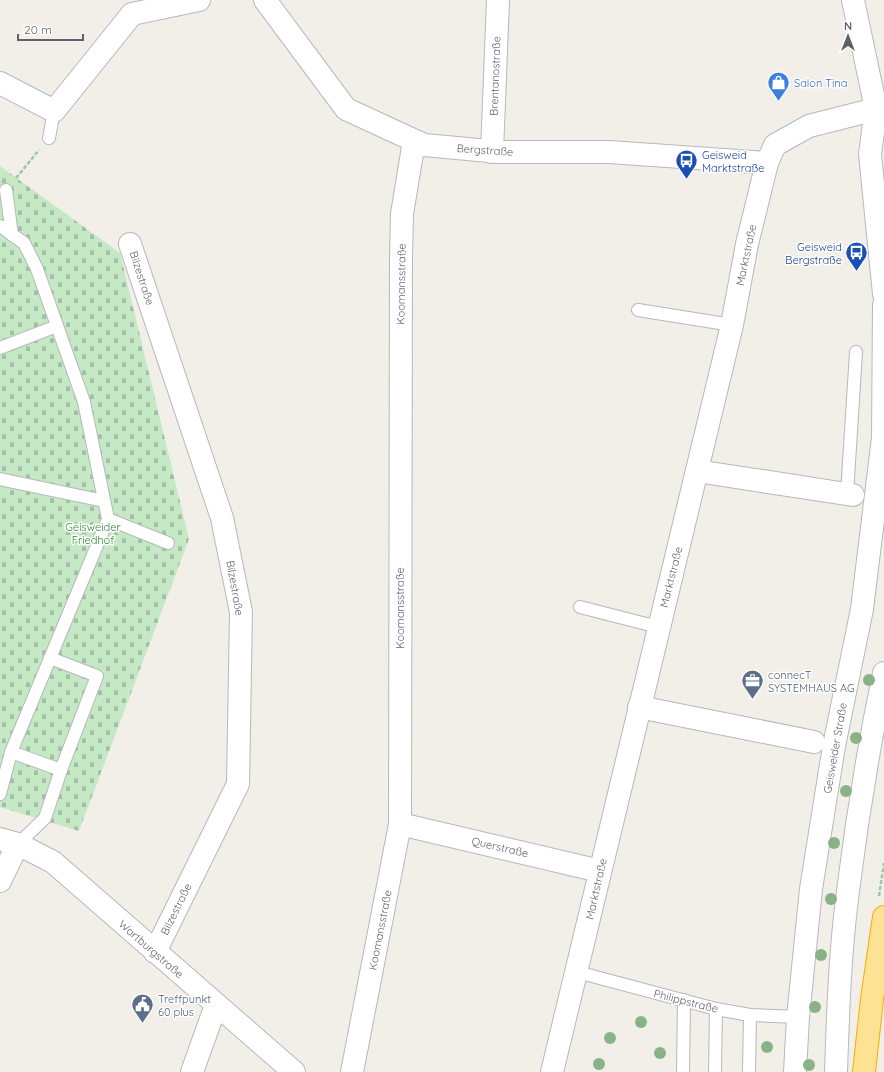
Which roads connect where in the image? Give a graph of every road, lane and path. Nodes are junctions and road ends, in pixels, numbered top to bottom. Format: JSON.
{"nodes":[{"id":1,"x":199,"y":0,"type":"edge"},
{"id":2,"x":265,"y":0,"type":"edge"},
{"id":3,"x":498,"y":0,"type":"edge"},
{"id":4,"x":853,"y":0,"type":"edge"},
{"id":5,"x":0,"y":83,"type":"edge"},
{"id":6,"x":54,"y":111,"type":"junction"},
{"id":7,"x":881,"y":116,"type":"edge"},
{"id":8,"x":49,"y":138,"type":"joint"},
{"id":9,"x":414,"y":141,"type":"junction"},
{"id":10,"x":492,"y":152,"type":"junction"},
{"id":11,"x":767,"y":163,"type":"junction"},
{"id":12,"x":6,"y":190,"type":"joint"},
{"id":13,"x":0,"y":226,"type":"edge"},
{"id":14,"x":12,"y":235,"type":"junction"},
{"id":15,"x":130,"y":244,"type":"dead end"},
{"id":16,"x":884,"y":294,"type":"edge"},
{"id":17,"x":884,"y":305,"type":"edge"},
{"id":18,"x":638,"y":310,"type":"dead end"},
{"id":19,"x":732,"y":325,"type":"junction"},
{"id":20,"x":57,"y":326,"type":"junction"},
{"id":21,"x":0,"y":348,"type":"edge"},
{"id":22,"x":856,"y":352,"type":"dead end"},
{"id":23,"x":697,"y":471,"type":"junction"},
{"id":24,"x":0,"y":479,"type":"edge"},
{"id":25,"x":850,"y":495,"type":"joint"},
{"id":26,"x":104,"y":501,"type":"junction"},
{"id":27,"x":108,"y":519,"type":"junction"},
{"id":28,"x":168,"y":543,"type":"dead end"},
{"id":29,"x":580,"y":607,"type":"dead end"},
{"id":30,"x":658,"y":627,"type":"junction"},
{"id":31,"x":50,"y":658,"type":"junction"},
{"id":32,"x":884,"y":673,"type":"edge"},
{"id":33,"x":639,"y":707,"type":"junction"},
{"id":34,"x":814,"y":742,"type":"dead end"},
{"id":35,"x":11,"y":752,"type":"junction"},
{"id":36,"x":60,"y":770,"type":"junction"},
{"id":37,"x":0,"y":794,"type":"edge"},
{"id":38,"x":400,"y":824,"type":"junction"},
{"id":39,"x":9,"y":841,"type":"edge"},
{"id":40,"x":600,"y":870,"type":"junction"},
{"id":41,"x":0,"y":881,"type":"edge"},
{"id":42,"x":884,"y":917,"type":"edge"},
{"id":43,"x":154,"y":952,"type":"junction"},
{"id":44,"x":577,"y":972,"type":"junction"},
{"id":45,"x":684,"y":1000,"type":"junction"},
{"id":46,"x":216,"y":1005,"type":"junction"},
{"id":47,"x":716,"y":1010,"type":"junction"},
{"id":48,"x":750,"y":1014,"type":"junction"},
{"id":49,"x":798,"y":1017,"type":"junction"},
{"id":50,"x":192,"y":1072,"type":"edge"},
{"id":51,"x":294,"y":1072,"type":"edge"},
{"id":52,"x":352,"y":1072,"type":"edge"},
{"id":53,"x":552,"y":1072,"type":"edge"},
{"id":54,"x":682,"y":1072,"type":"edge"},
{"id":55,"x":714,"y":1072,"type":"edge"},
{"id":56,"x":749,"y":1072,"type":"edge"},
{"id":57,"x":795,"y":1072,"type":"edge"},
{"id":58,"x":836,"y":1072,"type":"edge"},
{"id":59,"x":864,"y":1072,"type":"edge"}],
"edges":[{"from":1,"to":6,"type":"street"},
{"from":2,"to":9,"type":"street","name":"Bergstraße"},
{"from":3,"to":10,"type":"street","name":"Brentanostraße"},
{"from":4,"to":7,"type":"street"},
{"from":5,"to":6,"type":"street"},
{"from":6,"to":8,"type":"lane"},
{"from":7,"to":11,"type":"street","name":"Marktstraße"},
{"from":7,"to":16,"type":"street"},
{"from":8,"to":12,"type":"path"},
{"from":9,"to":10,"type":"street","name":"Bergstraße"},
{"from":9,"to":38,"type":"street","name":"Koomansstraße"},
{"from":10,"to":11,"type":"street","name":"Bergstraße"},
{"from":11,"to":19,"type":"street","name":"Marktstraße"},
{"from":12,"to":14,"type":"lane"},
{"from":13,"to":14,"type":"lane"},
{"from":14,"to":20,"type":"lane"},
{"from":15,"to":43,"type":"street","name":"Bilzestraße"},
{"from":17,"to":49,"type":"street","name":"Geisweider Straße"},
{"from":18,"to":19,"type":"lane"},
{"from":19,"to":23,"type":"street","name":"Marktstraße"},
{"from":20,"to":21,"type":"lane"},
{"from":20,"to":26,"type":"lane"},
{"from":22,"to":25,"type":"lane"},
{"from":23,"to":25,"type":"street"},
{"from":23,"to":30,"type":"street","name":"Marktstraße"},
{"from":24,"to":26,"type":"lane"},
{"from":26,"to":27,"type":"lane"},
{"from":27,"to":28,"type":"lane"},
{"from":27,"to":31,"type":"lane"},
{"from":29,"to":30,"type":"lane"},
{"from":30,"to":33,"type":"street","name":"Marktstraße"},
{"from":31,"to":35,"type":"lane"},
{"from":31,"to":36,"type":"lane"},
{"from":32,"to":58,"type":"street"},
{"from":33,"to":34,"type":"street"},
{"from":33,"to":40,"type":"street","name":"Marktstraße"},
{"from":35,"to":36,"type":"lane"},
{"from":35,"to":37,"type":"lane"},
{"from":36,"to":39,"type":"lane"},
{"from":38,"to":40,"type":"street","name":"Querstraße"},
{"from":38,"to":52,"type":"street","name":"Koomansstraße"},
{"from":39,"to":41,"type":"street"},
{"from":39,"to":43,"type":"street","name":"Wartburgstraße"},
{"from":40,"to":44,"type":"street","name":"Marktstraße"},
{"from":42,"to":59,"type":"highway"},
{"from":43,"to":46,"type":"street","name":"Wartburgstraße"},
{"from":44,"to":45,"type":"lane","name":"Philippstraße"},
{"from":44,"to":53,"type":"street","name":"Marktstraße"},
{"from":45,"to":47,"type":"lane","name":"Philippstraße"},
{"from":45,"to":54,"type":"lane"},
{"from":46,"to":50,"type":"street"},
{"from":46,"to":51,"type":"street","name":"Wartburgstraße"},
{"from":47,"to":48,"type":"lane","name":"Philippstraße"},
{"from":47,"to":55,"type":"lane"},
{"from":48,"to":49,"type":"lane","name":"Philippstraße"},
{"from":48,"to":56,"type":"lane"},
{"from":49,"to":57,"type":"street","name":"Geisweider Straße"}]}
